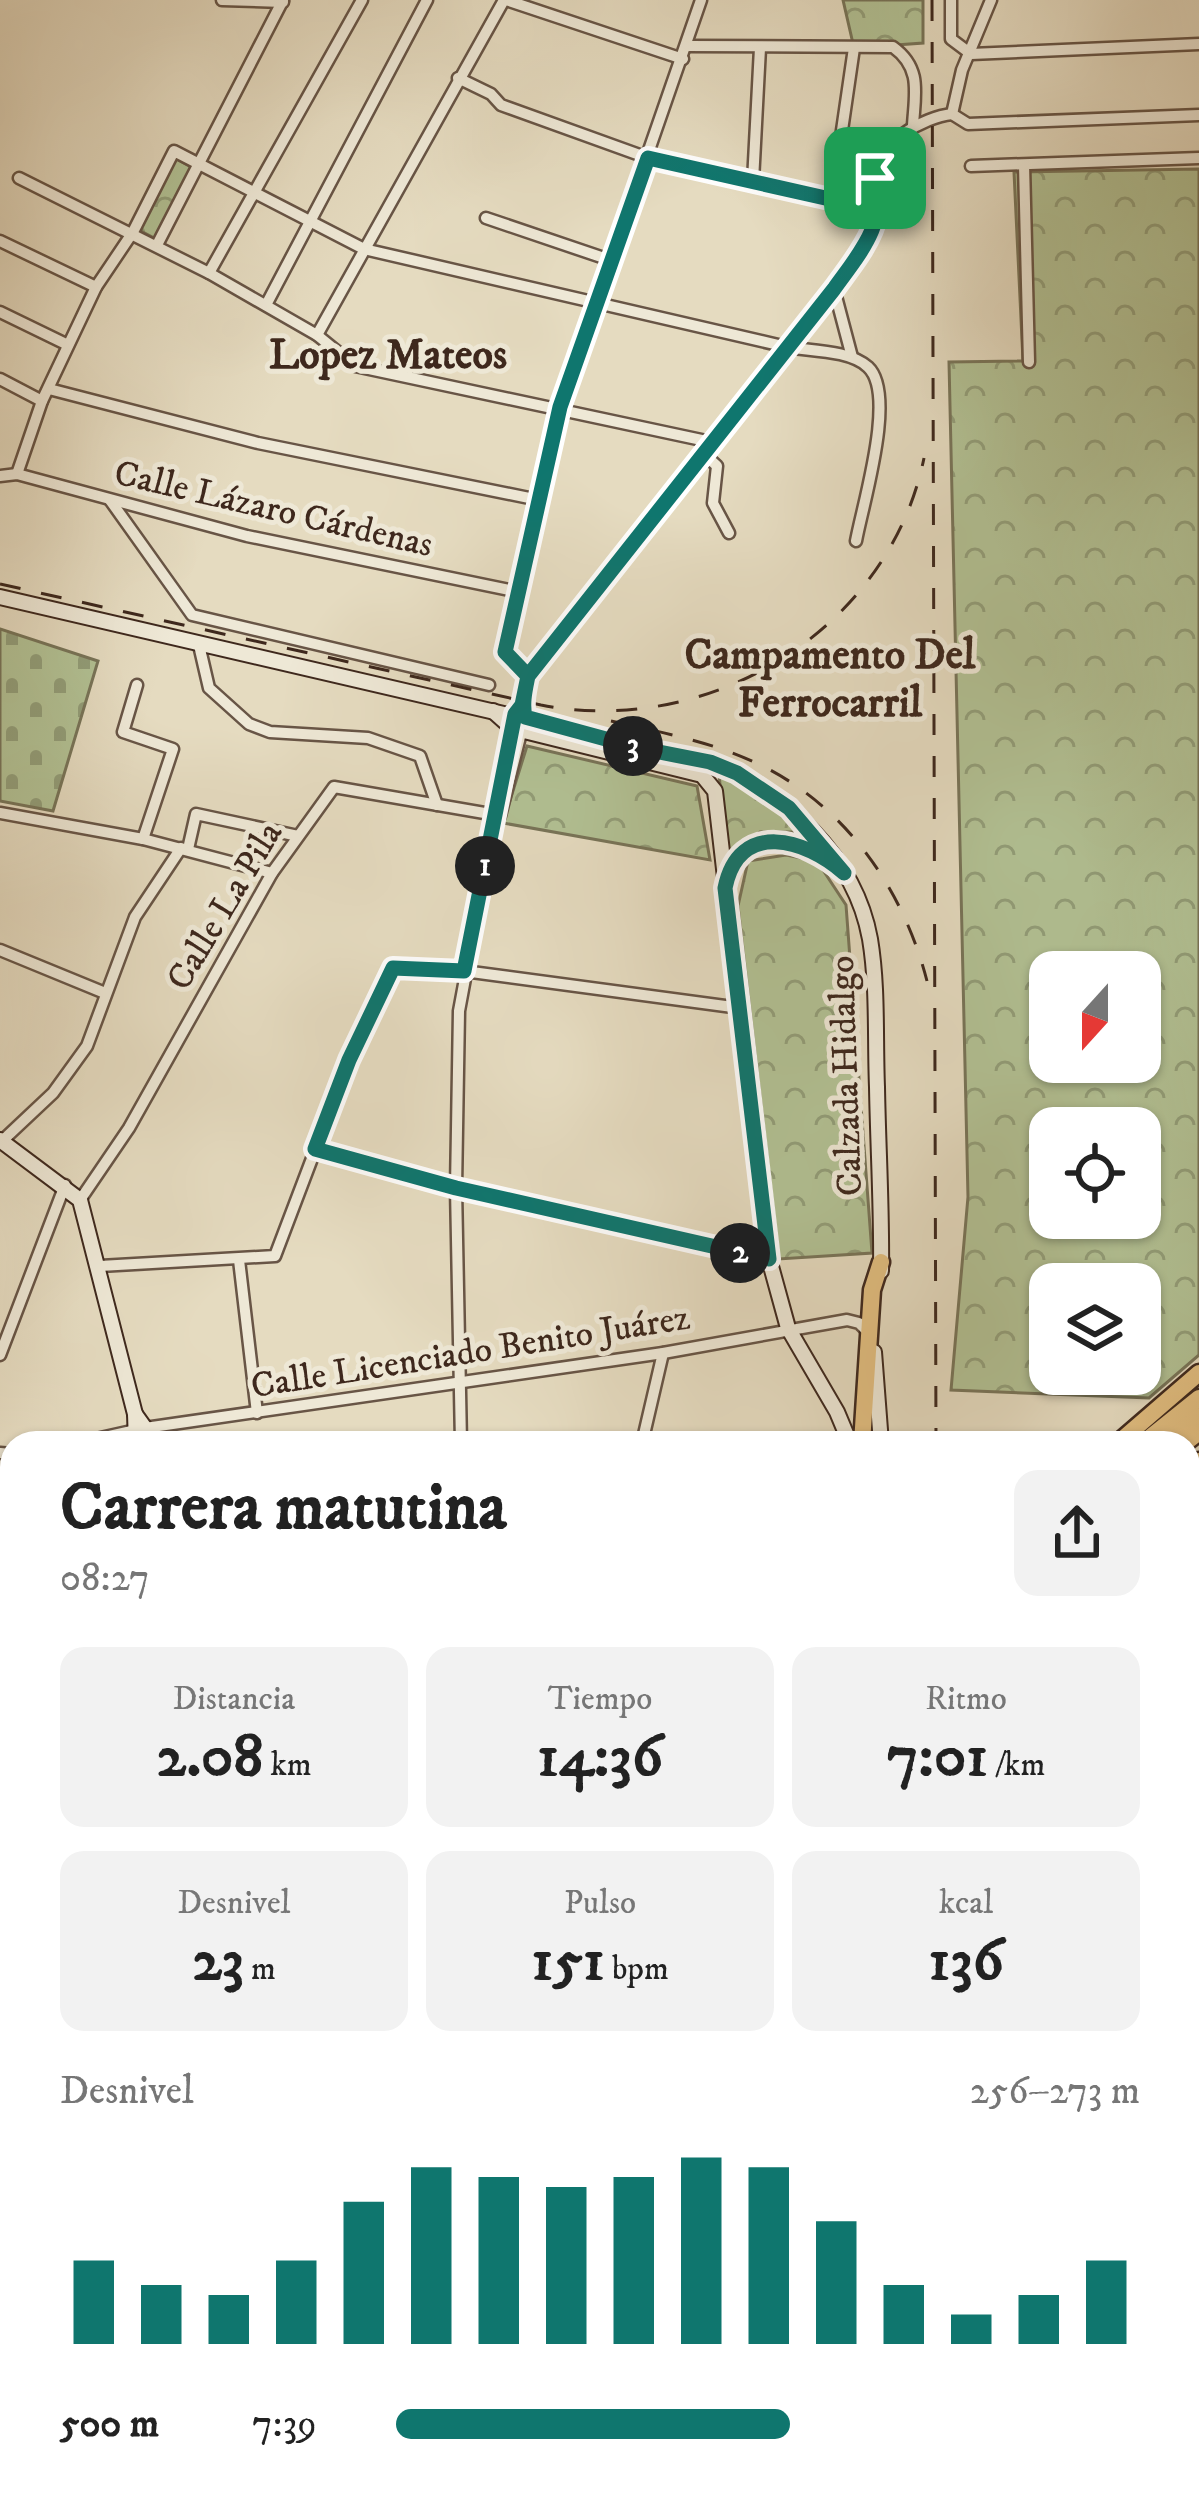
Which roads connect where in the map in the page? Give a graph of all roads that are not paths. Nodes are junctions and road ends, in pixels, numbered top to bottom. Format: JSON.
{"nodes":[{"id":1,"x":222,"y":0,"type":"edge"},
{"id":2,"x":362,"y":0,"type":"edge"},
{"id":3,"x":427,"y":0,"type":"edge"},
{"id":4,"x":505,"y":0,"type":"edge"},
{"id":5,"x":951,"y":0,"type":"edge"},
{"id":6,"x":991,"y":0,"type":"edge"},
{"id":7,"x":283,"y":1,"type":"edge"},
{"id":8,"x":701,"y":2,"type":"edge"},
{"id":9,"x":1199,"y":44,"type":"edge"},
{"id":10,"x":854,"y":48,"type":"junction"},
{"id":11,"x":760,"y":49,"type":"junction"},
{"id":12,"x":685,"y":53,"type":"junction"},
{"id":13,"x":971,"y":54,"type":"junction"},
{"id":14,"x":458,"y":78,"type":"junction"},
{"id":15,"x":952,"y":114,"type":"junction"},
{"id":16,"x":1199,"y":116,"type":"edge"},
{"id":17,"x":913,"y":125,"type":"junction"},
{"id":18,"x":648,"y":158,"type":"junction"},
{"id":19,"x":1199,"y":158,"type":"edge"},
{"id":20,"x":199,"y":165,"type":"junction"},
{"id":21,"x":1024,"y":165,"type":"junction"},
{"id":22,"x":971,"y":166,"type":"dead end"},
{"id":23,"x":20,"y":178,"type":"dead end"},
{"id":24,"x":875,"y":178,"type":"junction"},
{"id":25,"x":753,"y":181,"type":"junction"},
{"id":26,"x":255,"y":193,"type":"junction"},
{"id":27,"x":832,"y":200,"type":"junction"},
{"id":28,"x":852,"y":204,"type":"junction"},
{"id":29,"x":878,"y":211,"type":"junction"},
{"id":30,"x":487,"y":218,"type":"dead end"},
{"id":31,"x":308,"y":223,"type":"junction"},
{"id":32,"x":133,"y":232,"type":"junction"},
{"id":33,"x":0,"y":241,"type":"edge"},
{"id":34,"x":157,"y":244,"type":"junction"},
{"id":35,"x":364,"y":249,"type":"junction"},
{"id":36,"x":613,"y":261,"type":"junction"},
{"id":37,"x":209,"y":273,"type":"junction"},
{"id":38,"x":96,"y":287,"type":"junction"},
{"id":39,"x":834,"y":289,"type":"junction"},
{"id":40,"x":598,"y":303,"type":"junction"},
{"id":41,"x":266,"y":305,"type":"junction"},
{"id":42,"x":0,"y":312,"type":"edge"},
{"id":43,"x":317,"y":335,"type":"junction"},
{"id":44,"x":68,"y":345,"type":"junction"},
{"id":45,"x":787,"y":347,"type":"junction"},
{"id":46,"x":852,"y":358,"type":"junction"},
{"id":47,"x":1029,"y":362,"type":"dead end"},
{"id":48,"x":0,"y":379,"type":"edge"},
{"id":49,"x":45,"y":395,"type":"junction"},
{"id":50,"x":560,"y":407,"type":"junction"},
{"id":51,"x":711,"y":442,"type":"junction"},
{"id":52,"x":703,"y":453,"type":"junction"},
{"id":53,"x":17,"y":474,"type":"junction"},
{"id":54,"x":0,"y":476,"type":"edge"},
{"id":55,"x":110,"y":500,"type":"junction"},
{"id":56,"x":539,"y":500,"type":"junction"},
{"id":57,"x":729,"y":533,"type":"dead end"},
{"id":58,"x":856,"y":541,"type":"dead end"},
{"id":59,"x":519,"y":592,"type":"junction"},
{"id":60,"x":0,"y":597,"type":"edge"},
{"id":61,"x":199,"y":645,"type":"junction"},
{"id":62,"x":528,"y":676,"type":"junction"},
{"id":63,"x":137,"y":685,"type":"dead end"},
{"id":64,"x":489,"y":685,"type":"dead end"},
{"id":65,"x":519,"y":719,"type":"junction"},
{"id":66,"x":706,"y":769,"type":"junction"},
{"id":67,"x":437,"y":805,"type":"junction"},
{"id":68,"x":0,"y":813,"type":"edge"},
{"id":69,"x":495,"y":818,"type":"junction"},
{"id":70,"x":298,"y":836,"type":"junction"},
{"id":71,"x":143,"y":839,"type":"junction"},
{"id":72,"x":184,"y":849,"type":"junction"},
{"id":73,"x":272,"y":873,"type":"junction"},
{"id":74,"x":844,"y":873,"type":"junction"},
{"id":75,"x":725,"y":888,"type":"junction"},
{"id":76,"x":0,"y":950,"type":"edge"},
{"id":77,"x":464,"y":971,"type":"junction"},
{"id":78,"x":105,"y":994,"type":"junction"},
{"id":79,"x":740,"y":1008,"type":"junction"},
{"id":80,"x":1,"y":1140,"type":"edge"},
{"id":81,"x":315,"y":1149,"type":"junction"},
{"id":82,"x":65,"y":1185,"type":"junction"},
{"id":83,"x":456,"y":1188,"type":"junction"},
{"id":84,"x":80,"y":1200,"type":"junction"},
{"id":85,"x":769,"y":1259,"type":"junction"},
{"id":86,"x":238,"y":1260,"type":"junction"},
{"id":87,"x":881,"y":1262,"type":"junction"},
{"id":88,"x":100,"y":1266,"type":"junction"},
{"id":89,"x":788,"y":1328,"type":"junction"},
{"id":90,"x":868,"y":1332,"type":"junction"},
{"id":91,"x":663,"y":1353,"type":"junction"},
{"id":92,"x":0,"y":1355,"type":"edge"},
{"id":93,"x":1199,"y":1373,"type":"edge"},
{"id":94,"x":461,"y":1384,"type":"junction"},
{"id":95,"x":1195,"y":1392,"type":"edge"},
{"id":96,"x":256,"y":1413,"type":"junction"},
{"id":97,"x":140,"y":1431,"type":"edge"},
{"id":98,"x":146,"y":1431,"type":"edge"},
{"id":99,"x":461,"y":1431,"type":"edge"},
{"id":100,"x":645,"y":1431,"type":"edge"},
{"id":101,"x":845,"y":1431,"type":"edge"},
{"id":102,"x":863,"y":1431,"type":"edge"},
{"id":103,"x":880,"y":1431,"type":"edge"},
{"id":104,"x":1136,"y":1431,"type":"edge"},
{"id":105,"x":1140,"y":1431,"type":"edge"},
{"id":106,"x":1154,"y":1431,"type":"edge"}],
"edges":[{"from":1,"to":7,"type":"street"},
{"from":2,"to":26,"type":"street"},
{"from":3,"to":31,"type":"street"},
{"from":4,"to":12,"type":"street"},
{"from":4,"to":14,"type":"street"},
{"from":5,"to":13,"type":"street"},
{"from":6,"to":13,"type":"street"},
{"from":7,"to":20,"type":"street"},
{"from":8,"to":12,"type":"street"},
{"from":9,"to":13,"type":"street"},
{"from":10,"to":11,"type":"street"},
{"from":10,"to":17,"type":"street"},
{"from":10,"to":27,"type":"street"},
{"from":11,"to":12,"type":"street"},
{"from":11,"to":25,"type":"street"},
{"from":12,"to":18,"type":"street"},
{"from":13,"to":15,"type":"street"},
{"from":14,"to":18,"type":"street"},
{"from":14,"to":35,"type":"street"},
{"from":15,"to":16,"type":"street"},
{"from":15,"to":17,"type":"street"},
{"from":17,"to":24,"type":"street"},
{"from":18,"to":25,"type":"street"},
{"from":18,"to":36,"type":"street"},
{"from":19,"to":21,"type":"street"},
{"from":20,"to":26,"type":"street"},
{"from":20,"to":32,"type":"street"},
{"from":20,"to":34,"type":"street"},
{"from":21,"to":22,"type":"street"},
{"from":21,"to":47,"type":"street"},
{"from":23,"to":32,"type":"street"},
{"from":24,"to":28,"type":"street"},
{"from":24,"to":29,"type":"street"},
{"from":25,"to":27,"type":"street"},
{"from":26,"to":31,"type":"street"},
{"from":26,"to":37,"type":"street"},
{"from":27,"to":28,"type":"street"},
{"from":28,"to":29,"type":"street"},
{"from":29,"to":39,"type":"street"},
{"from":30,"to":36,"type":"street"},
{"from":31,"to":35,"type":"street"},
{"from":31,"to":41,"type":"street"},
{"from":32,"to":34,"type":"street"},
{"from":32,"to":38,"type":"street"},
{"from":33,"to":38,"type":"street"},
{"from":34,"to":37,"type":"street"},
{"from":35,"to":40,"type":"street"},
{"from":35,"to":43,"type":"street"},
{"from":36,"to":40,"type":"street"},
{"from":37,"to":41,"type":"street"},
{"from":38,"to":44,"type":"street"},
{"from":39,"to":45,"type":"street"},
{"from":39,"to":46,"type":"street"},
{"from":40,"to":45,"type":"street"},
{"from":40,"to":50,"type":"street"},
{"from":41,"to":43,"type":"street"},
{"from":42,"to":44,"type":"street"},
{"from":43,"to":50,"type":"street"},
{"from":44,"to":49,"type":"street"},
{"from":45,"to":46,"type":"street"},
{"from":45,"to":51,"type":"street"},
{"from":46,"to":58,"type":"street"},
{"from":48,"to":49,"type":"street"},
{"from":49,"to":53,"type":"street"},
{"from":49,"to":56,"type":"street"},
{"from":50,"to":51,"type":"street"},
{"from":50,"to":56,"type":"street"},
{"from":51,"to":52,"type":"street"},
{"from":52,"to":57,"type":"street"},
{"from":52,"to":62,"type":"street"},
{"from":53,"to":54,"type":"street"},
{"from":53,"to":55,"type":"street","name":"Calle Lázaro Cárdenas"},
{"from":55,"to":59,"type":"street","name":"Calle Lázaro Cárdenas"},
{"from":55,"to":64,"type":"street"},
{"from":56,"to":59,"type":"street"},
{"from":59,"to":62,"type":"street"},
{"from":60,"to":61,"type":"street","name":"Calzada Hidalgo"},
{"from":61,"to":65,"type":"street","name":"Calzada Hidalgo"},
{"from":61,"to":67,"type":"street"},
{"from":62,"to":65,"type":"street"},
{"from":63,"to":71,"type":"street"},
{"from":65,"to":66,"type":"street","name":"Calzada Hidalgo"},
{"from":65,"to":69,"type":"street"},
{"from":66,"to":74,"type":"street","name":"Calzada Hidalgo"},
{"from":66,"to":75,"type":"street"},
{"from":67,"to":69,"type":"street","name":"Calle La Pila"},
{"from":67,"to":70,"type":"street","name":"Calle La Pila"},
{"from":68,"to":71,"type":"street"},
{"from":69,"to":77,"type":"street"},
{"from":70,"to":72,"type":"street"},
{"from":70,"to":73,"type":"street","name":"Calle La Pila"},
{"from":71,"to":72,"type":"street"},
{"from":72,"to":73,"type":"street"},
{"from":72,"to":78,"type":"street"},
{"from":73,"to":84,"type":"street","name":"Calle La Pila"},
{"from":74,"to":75,"type":"street"},
{"from":74,"to":87,"type":"street","name":"Calzada Hidalgo"},
{"from":75,"to":79,"type":"street"},
{"from":76,"to":78,"type":"street"},
{"from":77,"to":79,"type":"street"},
{"from":77,"to":81,"type":"street"},
{"from":77,"to":83,"type":"street"},
{"from":78,"to":80,"type":"street"},
{"from":79,"to":85,"type":"street"},
{"from":80,"to":82,"type":"street"},
{"from":81,"to":83,"type":"street"},
{"from":81,"to":86,"type":"street"},
{"from":82,"to":84,"type":"street"},
{"from":82,"to":92,"type":"street"},
{"from":83,"to":85,"type":"street"},
{"from":83,"to":94,"type":"street"},
{"from":84,"to":88,"type":"street"},
{"from":85,"to":89,"type":"street"},
{"from":86,"to":88,"type":"street"},
{"from":86,"to":96,"type":"street"},
{"from":87,"to":90,"type":"main road"},
{"from":87,"to":103,"type":"street","name":"Calzada Hidalgo"},
{"from":88,"to":97,"type":"street"},
{"from":89,"to":90,"type":"street","name":"Calle Licenciado Benito Juárez"},
{"from":89,"to":91,"type":"street","name":"Calle Licenciado Benito Juárez"},
{"from":89,"to":101,"type":"street"},
{"from":90,"to":102,"type":"main road"},
{"from":91,"to":94,"type":"street","name":"Calle Licenciado Benito Juárez"},
{"from":91,"to":100,"type":"street"},
{"from":93,"to":104,"type":"main road"},
{"from":94,"to":96,"type":"street","name":"Calle Licenciado Benito Juárez"},
{"from":94,"to":99,"type":"street"},
{"from":95,"to":105,"type":"main road"},
{"from":95,"to":106,"type":"main road"},
{"from":96,"to":98,"type":"street","name":"Calle Licenciado Benito Juárez"}]}
